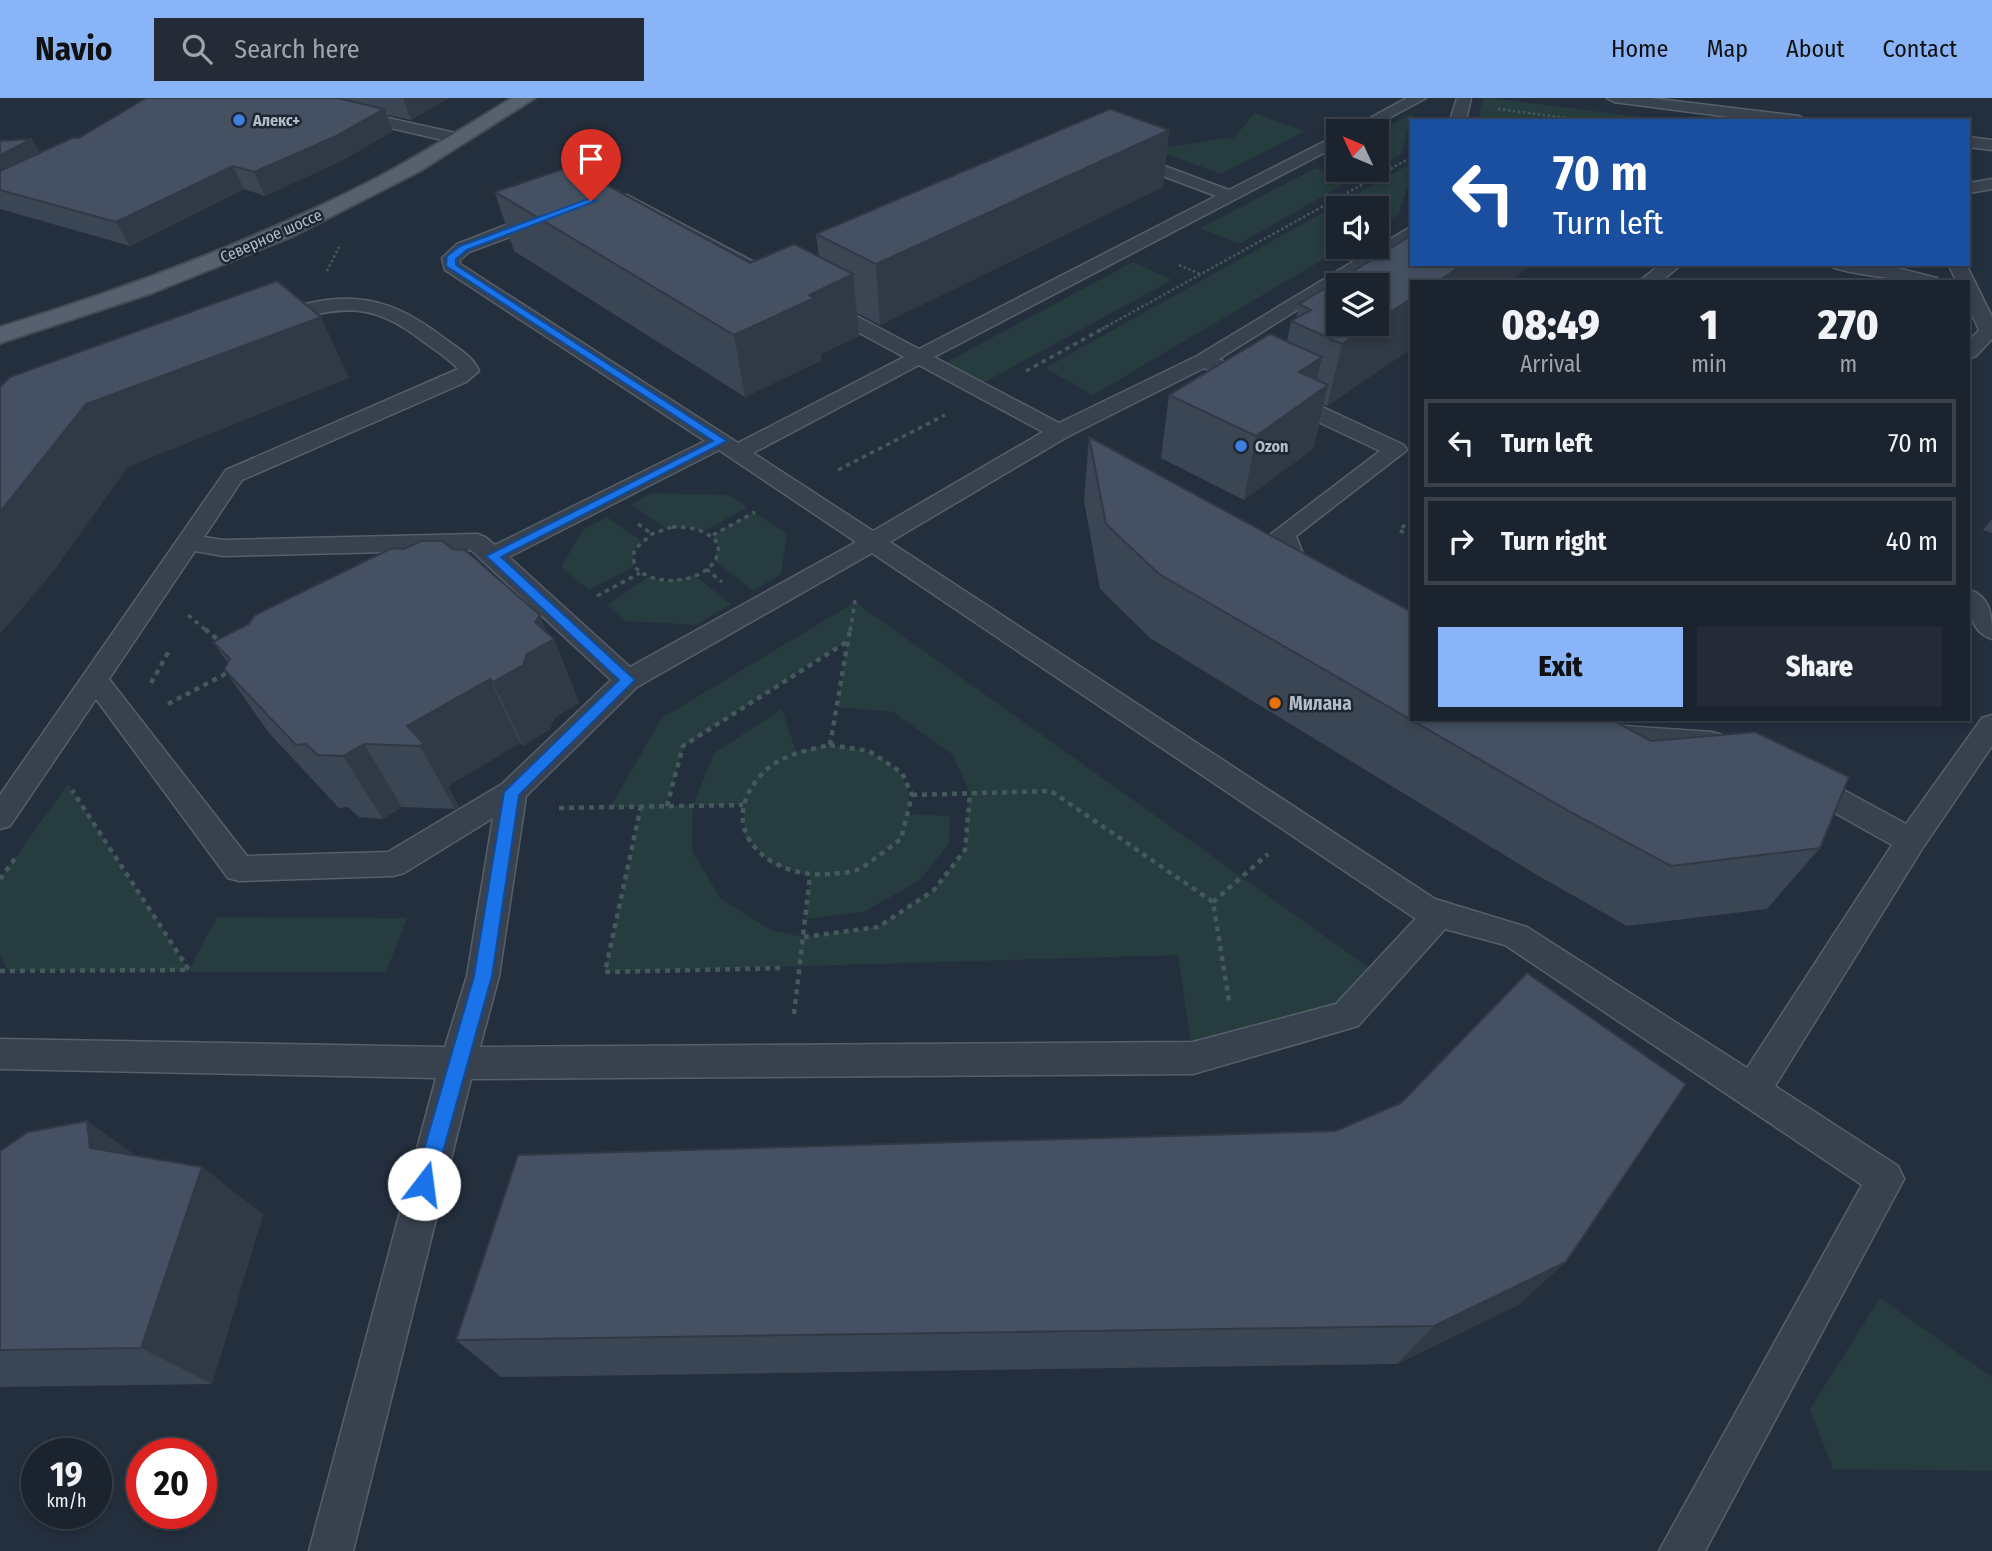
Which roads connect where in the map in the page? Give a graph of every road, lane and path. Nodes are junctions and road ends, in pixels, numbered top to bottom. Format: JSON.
{"nodes":[{"id":1,"x":278,"y":98,"type":"edge"},
{"id":2,"x":525,"y":98,"type":"edge"},
{"id":3,"x":1419,"y":98,"type":"edge"},
{"id":4,"x":1464,"y":98,"type":"edge"},
{"id":5,"x":1614,"y":98,"type":"edge"},
{"id":6,"x":1489,"y":108,"type":"dead end"},
{"id":7,"x":1378,"y":119,"type":"edge"},
{"id":8,"x":1459,"y":119,"type":"edge"},
{"id":9,"x":1573,"y":119,"type":"edge"},
{"id":10,"x":1783,"y":119,"type":"edge"},
{"id":11,"x":460,"y":139,"type":"junction"},
{"id":12,"x":1970,"y":142,"type":"edge"},
{"id":13,"x":1992,"y":145,"type":"edge"},
{"id":14,"x":1326,"y":146,"type":"edge"},
{"id":15,"x":1114,"y":152,"type":"edge"},
{"id":16,"x":1410,"y":158,"type":"edge"},
{"id":17,"x":1992,"y":184,"type":"edge"},
{"id":18,"x":1970,"y":188,"type":"edge"},
{"id":19,"x":1230,"y":196,"type":"junction"},
{"id":20,"x":1410,"y":232,"type":"edge"},
{"id":21,"x":1670,"y":266,"type":"edge"},
{"id":22,"x":1866,"y":266,"type":"edge"},
{"id":23,"x":1897,"y":268,"type":"edge"},
{"id":24,"x":803,"y":270,"type":"edge"},
{"id":25,"x":1650,"y":280,"type":"edge"},
{"id":26,"x":1925,"y":280,"type":"edge"},
{"id":27,"x":778,"y":281,"type":"junction"},
{"id":28,"x":1970,"y":292,"type":"edge"},
{"id":29,"x":245,"y":328,"type":"edge"},
{"id":30,"x":0,"y":335,"type":"edge"},
{"id":31,"x":1970,"y":351,"type":"edge"},
{"id":32,"x":919,"y":357,"type":"junction"},
{"id":33,"x":1204,"y":360,"type":"junction"},
{"id":34,"x":986,"y":393,"type":"junction"},
{"id":35,"x":1059,"y":432,"type":"junction"},
{"id":36,"x":1404,"y":445,"type":"edge"},
{"id":37,"x":729,"y":446,"type":"junction"},
{"id":38,"x":797,"y":491,"type":"junction"},
{"id":39,"x":747,"y":508,"type":"dead end"},
{"id":40,"x":754,"y":512,"type":"junction"},
{"id":41,"x":763,"y":518,"type":"dead end"},
{"id":42,"x":1410,"y":521,"type":"edge"},
{"id":43,"x":713,"y":536,"type":"junction"},
{"id":44,"x":1410,"y":536,"type":"edge"},
{"id":45,"x":189,"y":542,"type":"junction"},
{"id":46,"x":873,"y":542,"type":"junction"},
{"id":47,"x":492,"y":556,"type":"junction"},
{"id":48,"x":639,"y":573,"type":"junction"},
{"id":49,"x":1331,"y":586,"type":"edge"},
{"id":50,"x":589,"y":590,"type":"dead end"},
{"id":51,"x":596,"y":596,"type":"junction"},
{"id":52,"x":1970,"y":599,"type":"edge"},
{"id":53,"x":855,"y":602,"type":"dead end"},
{"id":54,"x":607,"y":605,"type":"dead end"},
{"id":55,"x":188,"y":614,"type":"junction"},
{"id":56,"x":181,"y":626,"type":"dead end"},
{"id":57,"x":1992,"y":630,"type":"edge"},
{"id":58,"x":175,"y":639,"type":"dead end"},
{"id":59,"x":848,"y":640,"type":"junction"},
{"id":60,"x":227,"y":647,"type":"edge"},
{"id":61,"x":235,"y":669,"type":"edge"},
{"id":62,"x":95,"y":679,"type":"junction"},
{"id":63,"x":628,"y":680,"type":"junction"},
{"id":64,"x":1591,"y":721,"type":"edge"},
{"id":65,"x":130,"y":724,"type":"junction"},
{"id":66,"x":1992,"y":725,"type":"edge"},
{"id":67,"x":1734,"y":743,"type":"edge"},
{"id":68,"x":830,"y":745,"type":"junction"},
{"id":69,"x":46,"y":751,"type":"junction"},
{"id":70,"x":1781,"y":769,"type":"edge"},
{"id":71,"x":970,"y":794,"type":"junction"},
{"id":72,"x":912,"y":795,"type":"junction"},
{"id":73,"x":510,"y":801,"type":"junction"},
{"id":74,"x":743,"y":805,"type":"junction"},
{"id":75,"x":641,"y":806,"type":"junction"},
{"id":76,"x":667,"y":806,"type":"junction"},
{"id":77,"x":0,"y":818,"type":"edge"},
{"id":78,"x":1299,"y":825,"type":"junction"},
{"id":79,"x":1911,"y":841,"type":"junction"},
{"id":80,"x":810,"y":876,"type":"junction"},
{"id":81,"x":1213,"y":902,"type":"junction"},
{"id":82,"x":1438,"y":916,"type":"junction"},
{"id":83,"x":804,"y":937,"type":"junction"},
{"id":84,"x":785,"y":968,"type":"dead end"},
{"id":85,"x":0,"y":971,"type":"edge"},
{"id":86,"x":1236,"y":1047,"type":"junction"},
{"id":87,"x":0,"y":1054,"type":"edge"},
{"id":88,"x":789,"y":1061,"type":"junction"},
{"id":89,"x":458,"y":1063,"type":"junction"},
{"id":90,"x":1752,"y":1091,"type":"junction"},
{"id":91,"x":331,"y":1551,"type":"edge"},
{"id":92,"x":1681,"y":1551,"type":"edge"}],
"edges":[{"from":1,"to":11,"type":"lane"},
{"from":2,"to":11,"type":"main road","name":"Северное шоссе"},
{"from":3,"to":7,"type":"lane"},
{"from":4,"to":8,"type":"lane"},
{"from":5,"to":10,"type":"lane"},
{"from":6,"to":9,"type":"path"},
{"from":11,"to":30,"type":"main road","name":"Северное шоссе"},
{"from":12,"to":13,"type":"lane"},
{"from":14,"to":19,"type":"lane"},
{"from":15,"to":19,"type":"lane"},
{"from":16,"to":34,"type":"path"},
{"from":17,"to":18,"type":"lane"},
{"from":19,"to":32,"type":"lane"},
{"from":20,"to":33,"type":"lane"},
{"from":21,"to":25,"type":"lane"},
{"from":22,"to":23,"type":"lane"},
{"from":23,"to":26,"type":"lane"},
{"from":24,"to":27,"type":"lane"},
{"from":27,"to":32,"type":"lane"},
{"from":27,"to":37,"type":"lane"},
{"from":28,"to":31,"type":"lane"},
{"from":29,"to":45,"type":"lane"},
{"from":32,"to":34,"type":"lane"},
{"from":32,"to":37,"type":"lane"},
{"from":33,"to":35,"type":"lane"},
{"from":33,"to":36,"type":"lane"},
{"from":34,"to":35,"type":"lane"},
{"from":34,"to":38,"type":"path"},
{"from":35,"to":46,"type":"lane"},
{"from":36,"to":49,"type":"lane"},
{"from":37,"to":38,"type":"lane"},
{"from":37,"to":47,"type":"lane"},
{"from":38,"to":40,"type":"path"},
{"from":38,"to":46,"type":"lane"},
{"from":39,"to":40,"type":"path"},
{"from":40,"to":41,"type":"path"},
{"from":40,"to":43,"type":"path"},
{"from":42,"to":44,"type":"path"},
{"from":43,"to":48,"type":"path"},
{"from":43,"to":48,"type":"path"},
{"from":45,"to":47,"type":"lane"},
{"from":45,"to":55,"type":"path"},
{"from":45,"to":62,"type":"lane"},
{"from":46,"to":63,"type":"lane"},
{"from":46,"to":78,"type":"lane"},
{"from":47,"to":63,"type":"lane"},
{"from":48,"to":51,"type":"path"},
{"from":50,"to":51,"type":"path"},
{"from":51,"to":54,"type":"path"},
{"from":52,"to":57,"type":"lane"},
{"from":53,"to":59,"type":"path"},
{"from":55,"to":56,"type":"path"},
{"from":55,"to":60,"type":"path"},
{"from":58,"to":65,"type":"path"},
{"from":59,"to":68,"type":"path"},
{"from":59,"to":76,"type":"path"},
{"from":61,"to":65,"type":"path"},
{"from":62,"to":65,"type":"lane"},
{"from":62,"to":69,"type":"lane"},
{"from":63,"to":73,"type":"lane"},
{"from":64,"to":67,"type":"lane"},
{"from":65,"to":73,"type":"lane"},
{"from":66,"to":79,"type":"lane"},
{"from":68,"to":72,"type":"path"},
{"from":68,"to":74,"type":"path"},
{"from":69,"to":77,"type":"lane"},
{"from":69,"to":85,"type":"path"},
{"from":70,"to":79,"type":"lane"},
{"from":71,"to":72,"type":"path"},
{"from":71,"to":81,"type":"path"},
{"from":71,"to":83,"type":"path"},
{"from":72,"to":80,"type":"path"},
{"from":73,"to":75,"type":"path"},
{"from":73,"to":89,"type":"lane"},
{"from":74,"to":76,"type":"path"},
{"from":74,"to":80,"type":"path"},
{"from":75,"to":76,"type":"path"},
{"from":75,"to":84,"type":"path"},
{"from":78,"to":81,"type":"path"},
{"from":78,"to":82,"type":"lane"},
{"from":79,"to":90,"type":"lane"},
{"from":80,"to":83,"type":"path"},
{"from":81,"to":86,"type":"path"},
{"from":82,"to":86,"type":"lane"},
{"from":82,"to":90,"type":"lane"},
{"from":83,"to":88,"type":"path"},
{"from":86,"to":88,"type":"lane"},
{"from":87,"to":89,"type":"lane"},
{"from":88,"to":89,"type":"lane"},
{"from":89,"to":91,"type":"lane"},
{"from":90,"to":92,"type":"lane"}]}
